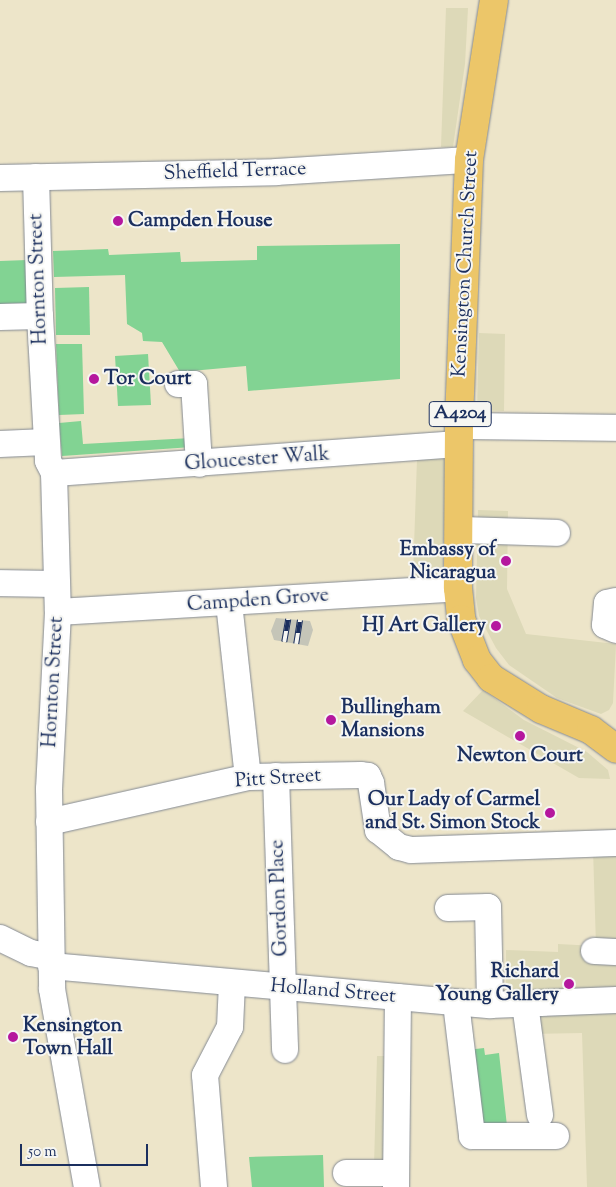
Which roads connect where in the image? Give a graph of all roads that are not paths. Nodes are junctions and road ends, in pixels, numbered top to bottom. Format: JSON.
{"nodes":[{"id":1,"x":494,"y":0,"type":"edge"},
{"id":2,"x":469,"y":160,"type":"junction"},
{"id":3,"x":36,"y":177,"type":"junction"},
{"id":4,"x":0,"y":178,"type":"edge"},
{"id":5,"x":40,"y":316,"type":"junction"},
{"id":6,"x":0,"y":317,"type":"edge"},
{"id":7,"x":178,"y":384,"type":"dead end"},
{"id":8,"x":616,"y":428,"type":"edge"},
{"id":9,"x":459,"y":435,"type":"junction"},
{"id":10,"x":46,"y":442,"type":"junction"},
{"id":11,"x":0,"y":444,"type":"edge"},
{"id":12,"x":199,"y":464,"type":"junction"},
{"id":13,"x":54,"y":473,"type":"junction"},
{"id":14,"x":458,"y":530,"type":"junction"},
{"id":15,"x":557,"y":533,"type":"dead end"},
{"id":16,"x":0,"y":583,"type":"edge"},
{"id":17,"x":57,"y":584,"type":"junction"},
{"id":18,"x":458,"y":588,"type":"junction"},
{"id":19,"x":616,"y":601,"type":"edge"},
{"id":20,"x":229,"y":603,"type":"junction"},
{"id":21,"x":58,"y":612,"type":"junction"},
{"id":22,"x":616,"y":630,"type":"edge"},
{"id":23,"x":616,"y":749,"type":"edge"},
{"id":24,"x":276,"y":776,"type":"junction"},
{"id":25,"x":248,"y":777,"type":"junction"},
{"id":26,"x":49,"y":822,"type":"junction"},
{"id":27,"x":616,"y":843,"type":"edge"},
{"id":28,"x":448,"y":908,"type":"dead end"},
{"id":29,"x":0,"y":938,"type":"edge"},
{"id":30,"x":51,"y":961,"type":"junction"},
{"id":31,"x":232,"y":983,"type":"junction"},
{"id":32,"x":284,"y":988,"type":"junction"},
{"id":33,"x":398,"y":997,"type":"junction"},
{"id":34,"x":616,"y":1000,"type":"edge"},
{"id":35,"x":456,"y":1002,"type":"junction"},
{"id":36,"x":524,"y":1004,"type":"junction"},
{"id":37,"x":490,"y":1005,"type":"junction"},
{"id":38,"x":285,"y":1050,"type":"dead end"},
{"id":39,"x":540,"y":1115,"type":"dead end"},
{"id":40,"x":556,"y":1136,"type":"dead end"},
{"id":41,"x":346,"y":1173,"type":"dead end"},
{"id":42,"x":396,"y":1180,"type":"edge"},
{"id":43,"x":87,"y":1187,"type":"edge"},
{"id":44,"x":214,"y":1187,"type":"edge"}],
"edges":[{"from":1,"to":2,"type":"main road","name":"Kensington Church Street","number":"A4204"},
{"from":2,"to":3,"type":"street","name":"Sheffield Terrace"},
{"from":2,"to":9,"type":"main road","name":"Kensington Church Street","number":"A4204"},
{"from":3,"to":4,"type":"street","name":"Sheffield Terrace"},
{"from":3,"to":5,"type":"street","name":"Hornton Street"},
{"from":5,"to":6,"type":"street"},
{"from":5,"to":10,"type":"street","name":"Hornton Street"},
{"from":7,"to":12,"type":"street"},
{"from":8,"to":9,"type":"street","name":"Gloucester Walk"},
{"from":9,"to":12,"type":"street","name":"Gloucester Walk"},
{"from":9,"to":14,"type":"main road","name":"Kensington Church Street","number":"A4204"},
{"from":10,"to":11,"type":"street"},
{"from":10,"to":13,"type":"street","name":"Hornton Street"},
{"from":12,"to":13,"type":"street","name":"Gloucester Walk"},
{"from":13,"to":17,"type":"street","name":"Hornton Street"},
{"from":14,"to":15,"type":"street"},
{"from":14,"to":18,"type":"main road","name":"Kensington Church Street","number":"A4204"},
{"from":16,"to":17,"type":"street"},
{"from":17,"to":21,"type":"street","name":"Hornton Street"},
{"from":18,"to":20,"type":"street","name":"Campden Grove"},
{"from":18,"to":23,"type":"main road","name":"Kensington Church Street","number":"A4204"},
{"from":19,"to":22,"type":"street"},
{"from":20,"to":21,"type":"street","name":"Campden Grove"},
{"from":20,"to":25,"type":"street"},
{"from":21,"to":26,"type":"street","name":"Hornton Street"},
{"from":24,"to":25,"type":"street","name":"Pitt Street"},
{"from":24,"to":27,"type":"street","name":"Pitt Street"},
{"from":24,"to":32,"type":"street","name":"Gordon Place"},
{"from":25,"to":26,"type":"street","name":"Pitt Street"},
{"from":26,"to":30,"type":"street","name":"Hornton Street"},
{"from":28,"to":37,"type":"street"},
{"from":29,"to":30,"type":"street","name":"Holland Street"},
{"from":30,"to":31,"type":"street","name":"Holland Street"},
{"from":30,"to":43,"type":"street","name":"Hornton Street"},
{"from":31,"to":32,"type":"street","name":"Holland Street"},
{"from":31,"to":44,"type":"street"},
{"from":32,"to":33,"type":"street","name":"Holland Street"},
{"from":32,"to":38,"type":"street","name":"Gordon Place"},
{"from":33,"to":35,"type":"street","name":"Holland Street"},
{"from":33,"to":42,"type":"street"},
{"from":34,"to":36,"type":"street","name":"Holland Street"},
{"from":35,"to":37,"type":"street","name":"Holland Street"},
{"from":35,"to":40,"type":"street"},
{"from":36,"to":37,"type":"street","name":"Holland Street"},
{"from":36,"to":39,"type":"street"},
{"from":41,"to":42,"type":"street"}]}
